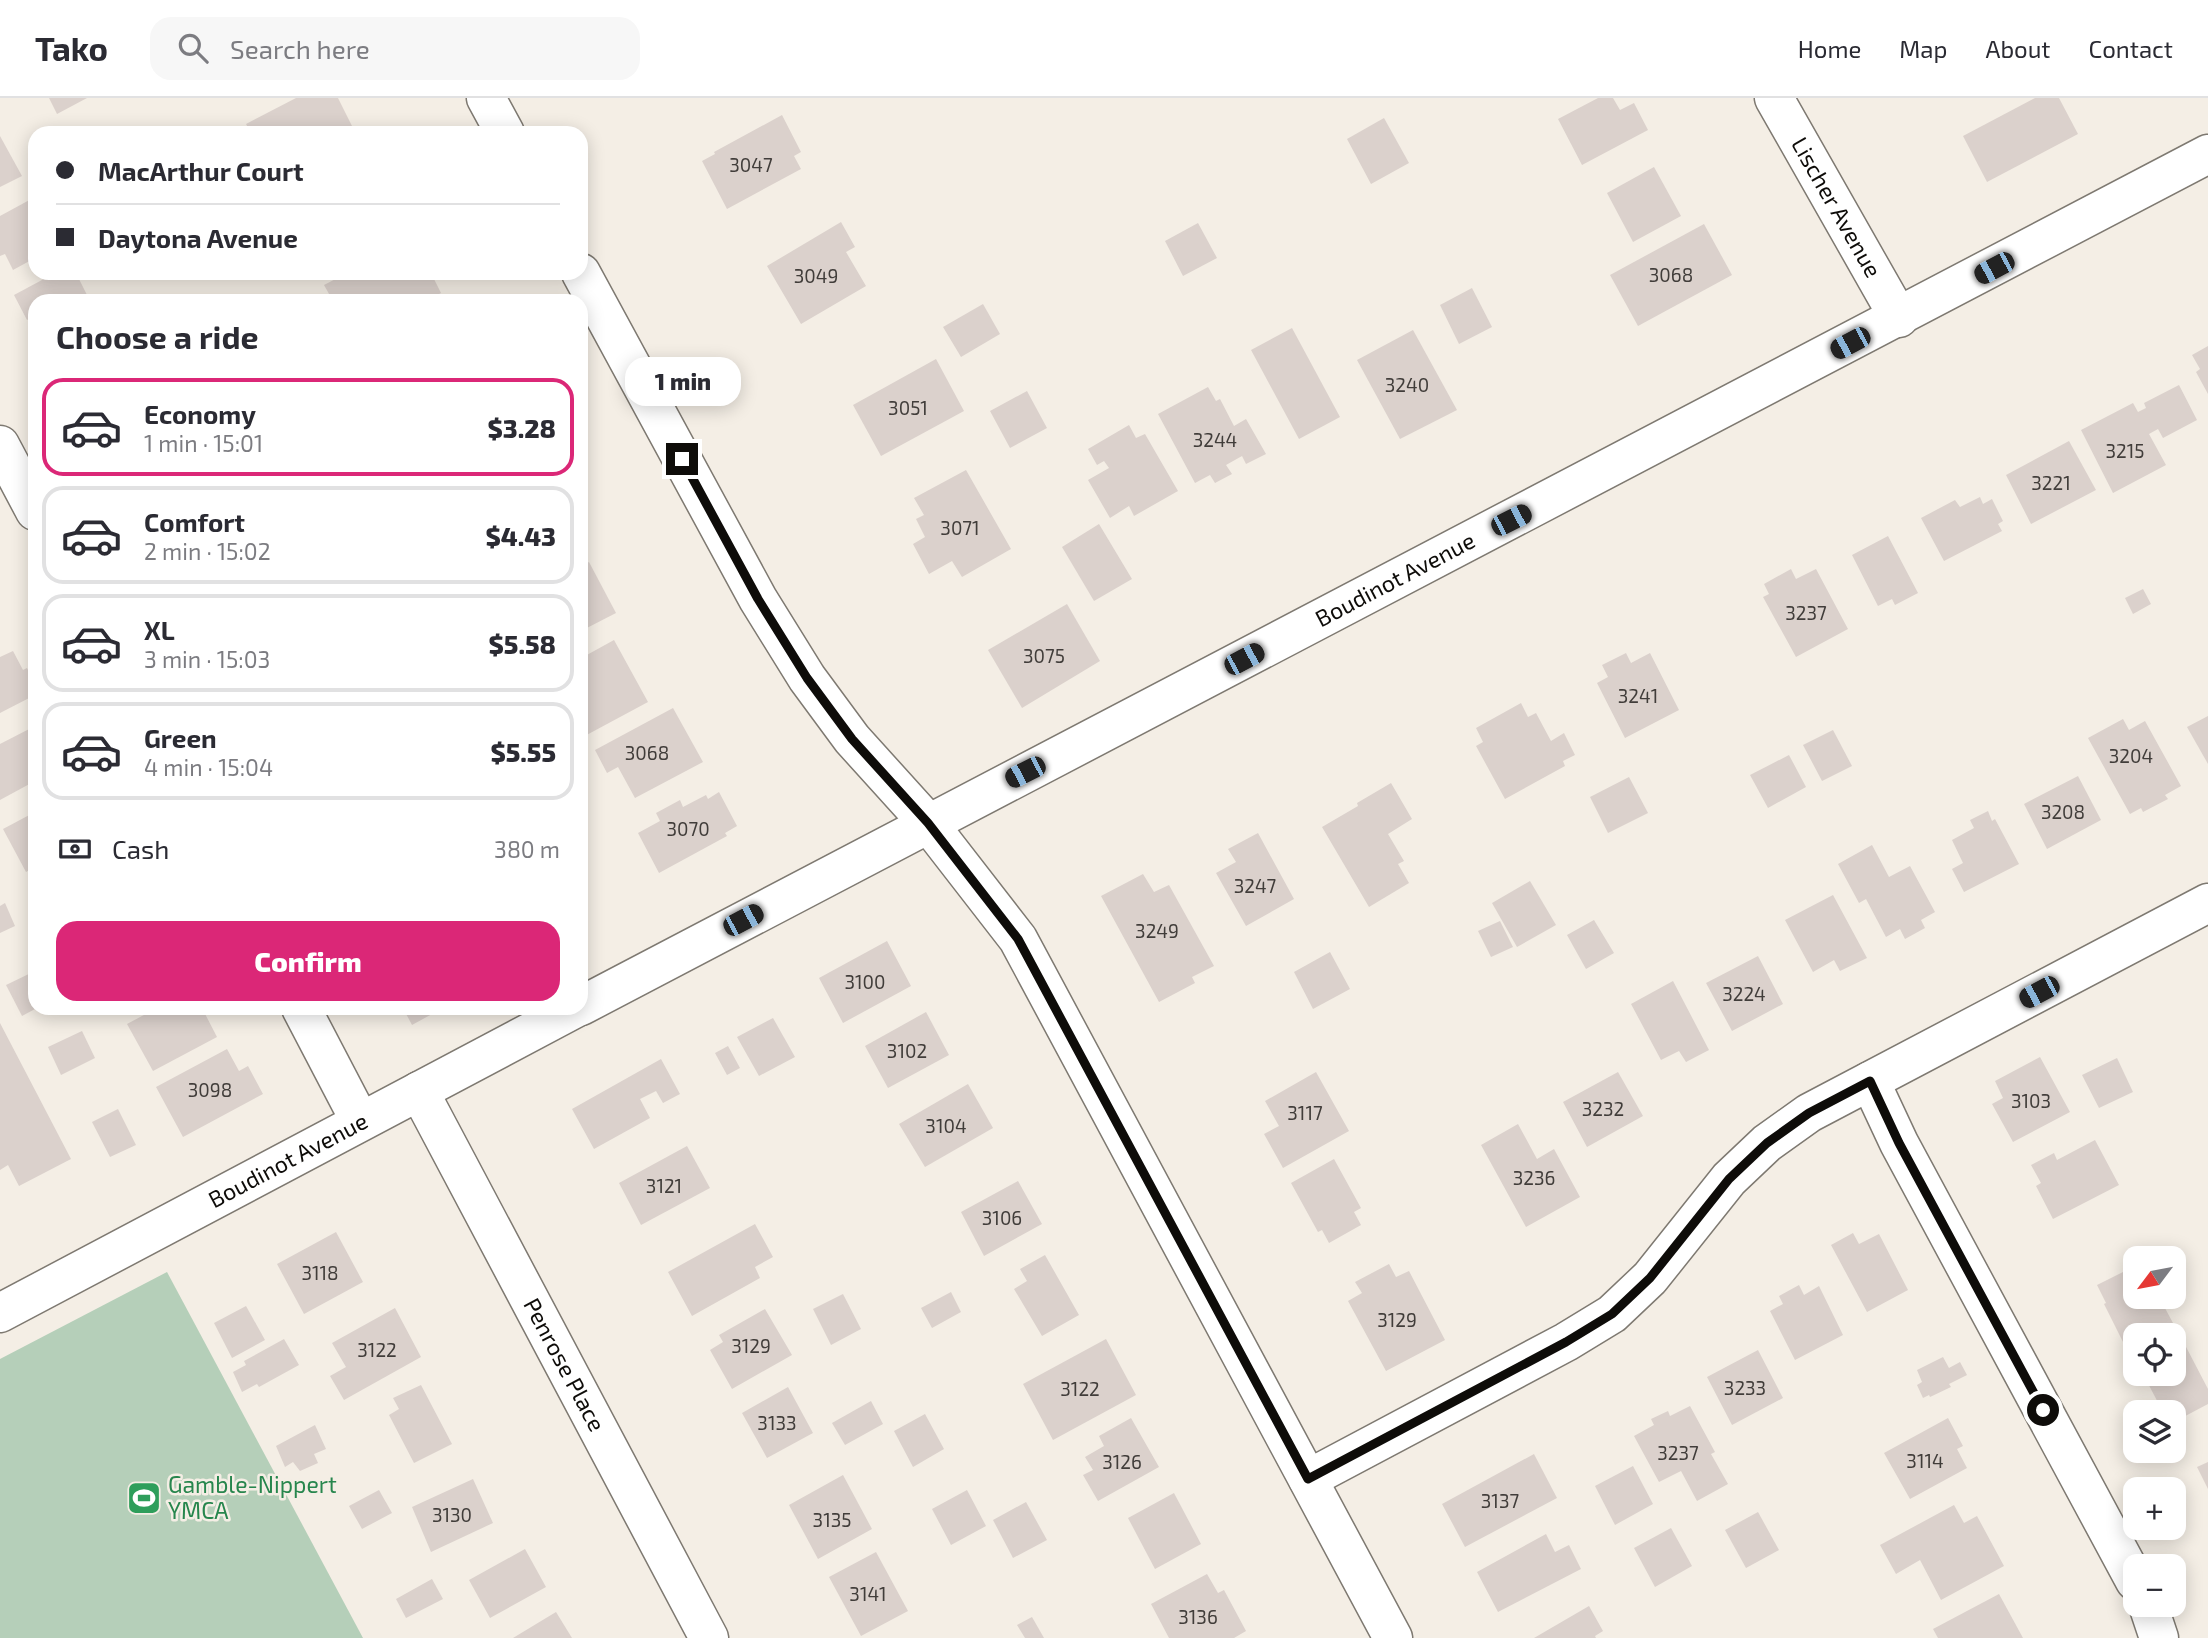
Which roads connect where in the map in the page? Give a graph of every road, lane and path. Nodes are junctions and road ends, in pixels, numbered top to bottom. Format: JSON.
{"nodes":[{"id":1,"x":486,"y":98,"type":"edge"},
{"id":2,"x":1774,"y":98,"type":"edge"},
{"id":3,"x":501,"y":126,"type":"edge"},
{"id":4,"x":2208,"y":154,"type":"edge"},
{"id":5,"x":585,"y":280,"type":"edge"},
{"id":6,"x":1899,"y":318,"type":"junction"},
{"id":7,"x":0,"y":445,"type":"edge"},
{"id":8,"x":28,"y":498,"type":"edge"},
{"id":9,"x":928,"y":823,"type":"junction"},
{"id":10,"x":2208,"y":903,"type":"edge"},
{"id":11,"x":588,"y":1002,"type":"edge"},
{"id":12,"x":305,"y":1015,"type":"edge"},
{"id":13,"x":563,"y":1015,"type":"edge"},
{"id":14,"x":1870,"y":1081,"type":"junction"},
{"id":15,"x":419,"y":1091,"type":"junction"},
{"id":16,"x":360,"y":1122,"type":"junction"},
{"id":17,"x":0,"y":1313,"type":"edge"},
{"id":18,"x":1308,"y":1479,"type":"junction"},
{"id":19,"x":2123,"y":1559,"type":"edge"},
{"id":20,"x":2152,"y":1617,"type":"edge"},
{"id":21,"x":709,"y":1638,"type":"edge"},
{"id":22,"x":1393,"y":1638,"type":"edge"},
{"id":23,"x":2159,"y":1638,"type":"edge"}],
"edges":[{"from":1,"to":3,"type":"street"},
{"from":2,"to":6,"type":"street","name":"Lischer Avenue"},
{"from":4,"to":6,"type":"street","name":"Boudinot Avenue"},
{"from":5,"to":9,"type":"street"},
{"from":6,"to":9,"type":"street","name":"Boudinot Avenue"},
{"from":7,"to":8,"type":"street"},
{"from":9,"to":11,"type":"street","name":"Boudinot Avenue"},
{"from":9,"to":18,"type":"street"},
{"from":10,"to":14,"type":"street"},
{"from":12,"to":16,"type":"street"},
{"from":13,"to":15,"type":"street","name":"Boudinot Avenue"},
{"from":14,"to":18,"type":"street"},
{"from":14,"to":19,"type":"street"},
{"from":15,"to":16,"type":"street","name":"Boudinot Avenue"},
{"from":15,"to":21,"type":"street","name":"Penrose Place"},
{"from":16,"to":17,"type":"street","name":"Boudinot Avenue"},
{"from":18,"to":22,"type":"street"},
{"from":20,"to":23,"type":"street"}]}
